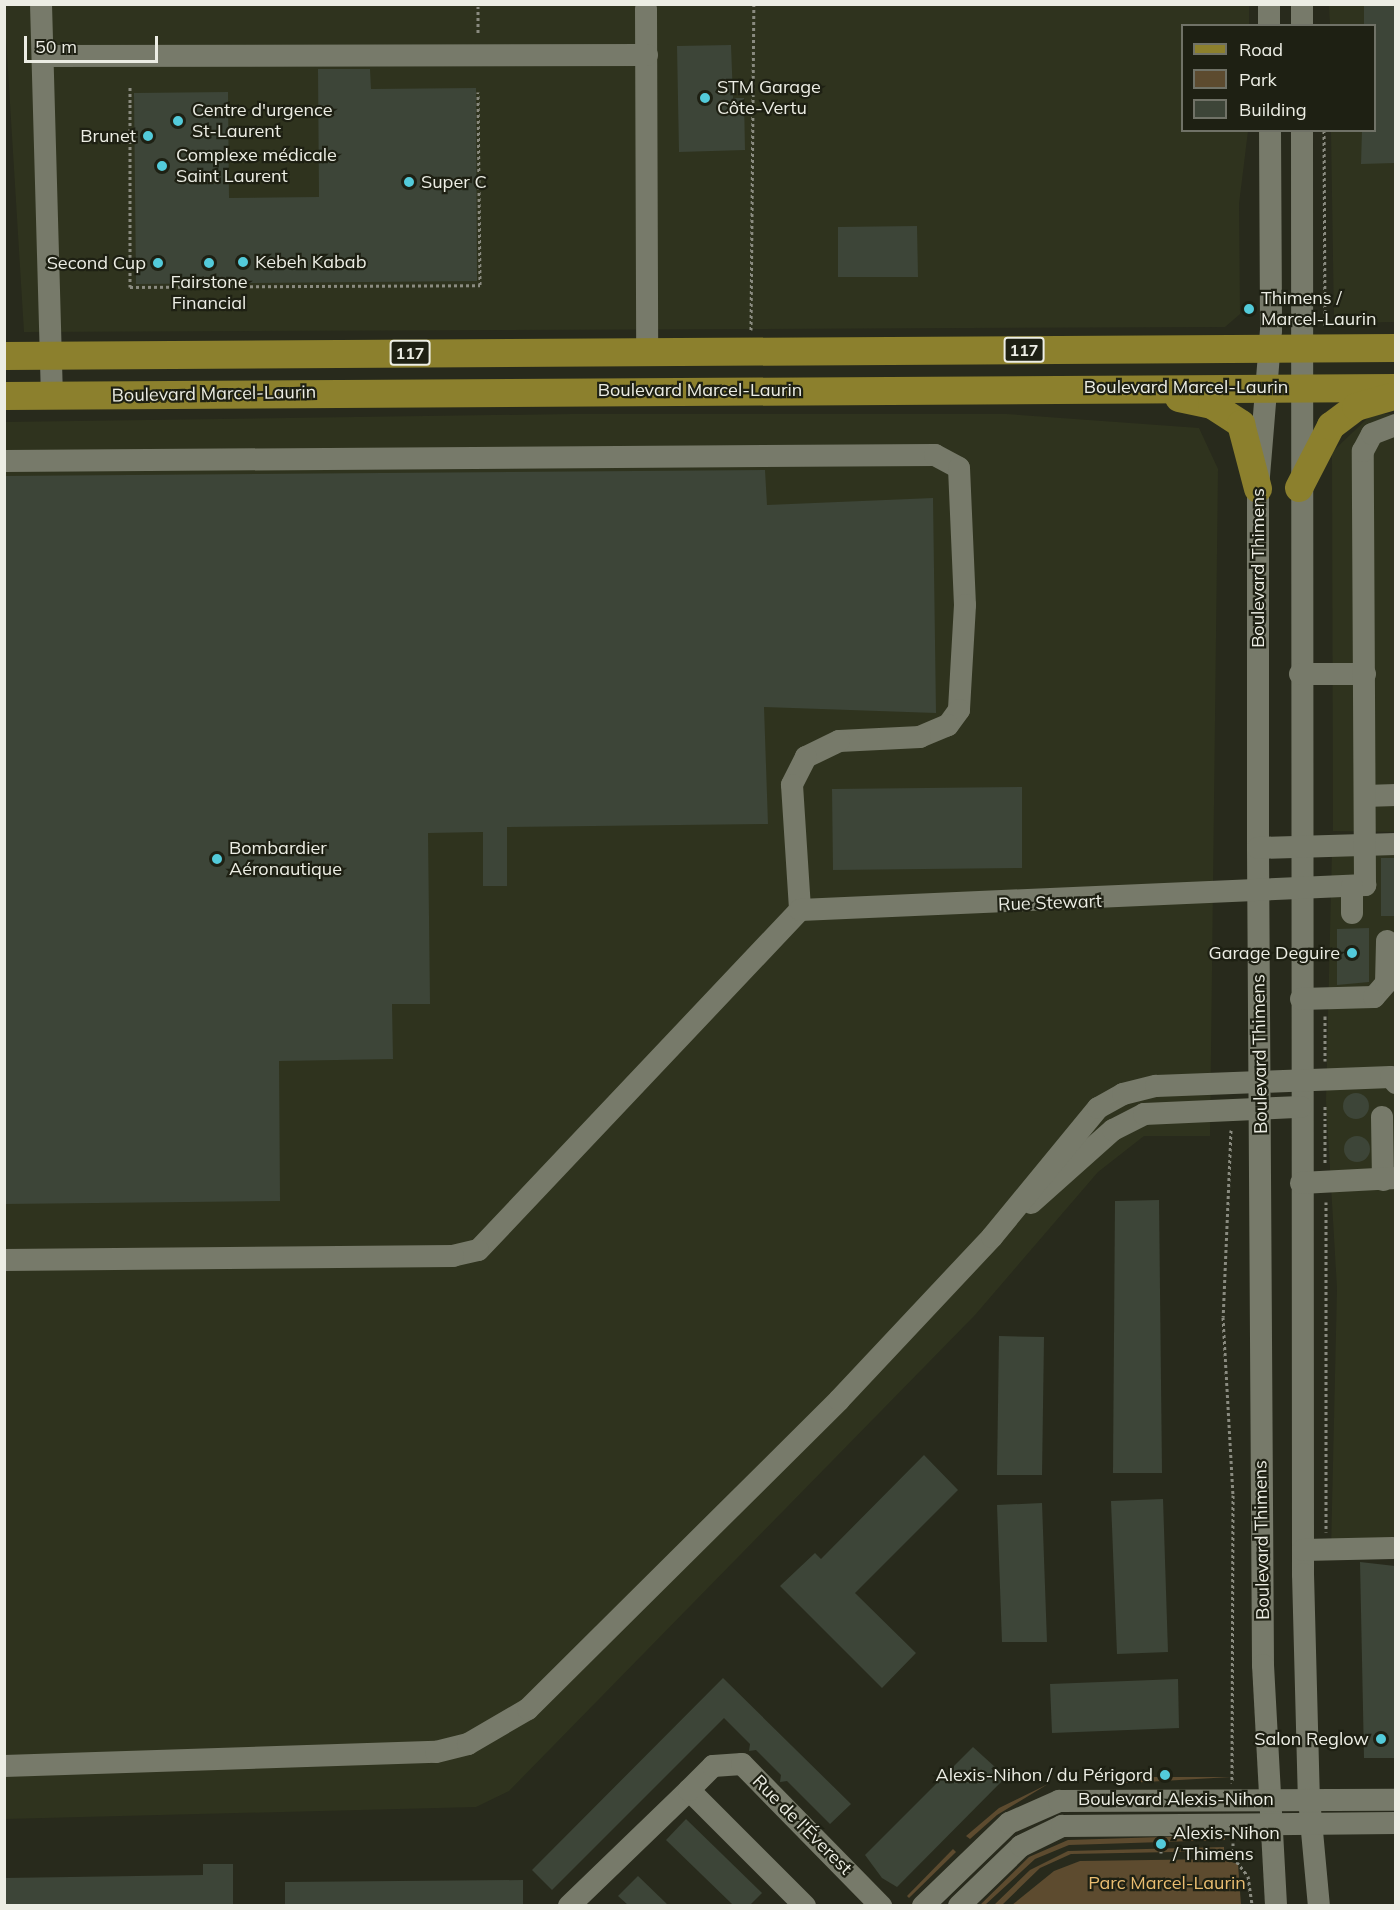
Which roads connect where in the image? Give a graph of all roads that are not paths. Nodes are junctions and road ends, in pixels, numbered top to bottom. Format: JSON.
{"nodes":[{"id":1,"x":41,"y":4,"type":"edge"},
{"id":2,"x":1269,"y":4,"type":"edge"},
{"id":3,"x":1302,"y":4,"type":"edge"},
{"id":4,"x":646,"y":9,"type":"dead end"},
{"id":5,"x":1269,"y":24,"type":"edge"},
{"id":6,"x":1302,"y":24,"type":"edge"},
{"id":7,"x":647,"y":55,"type":"junction"},
{"id":8,"x":43,"y":56,"type":"junction"},
{"id":9,"x":1270,"y":132,"type":"edge"},
{"id":10,"x":1302,"y":132,"type":"edge"},
{"id":11,"x":1395,"y":348,"type":"edge"},
{"id":12,"x":1270,"y":349,"type":"junction"},
{"id":13,"x":1300,"y":349,"type":"junction"},
{"id":14,"x":646,"y":352,"type":"junction"},
{"id":15,"x":4,"y":356,"type":"edge"},
{"id":16,"x":51,"y":356,"type":"junction"},
{"id":17,"x":1266,"y":387,"type":"junction"},
{"id":18,"x":1299,"y":387,"type":"junction"},
{"id":19,"x":1126,"y":388,"type":"junction"},
{"id":20,"x":1395,"y":388,"type":"edge"},
{"id":21,"x":646,"y":391,"type":"junction"},
{"id":22,"x":4,"y":396,"type":"edge"},
{"id":23,"x":52,"y":396,"type":"junction"},
{"id":24,"x":1395,"y":396,"type":"edge"},
{"id":25,"x":1395,"y":425,"type":"edge"},
{"id":26,"x":4,"y":461,"type":"edge"},
{"id":27,"x":1299,"y":488,"type":"junction"},
{"id":28,"x":1258,"y":489,"type":"junction"},
{"id":29,"x":1300,"y":674,"type":"junction"},
{"id":30,"x":1365,"y":674,"type":"junction"},
{"id":31,"x":1395,"y":795,"type":"edge"},
{"id":32,"x":1365,"y":796,"type":"junction"},
{"id":33,"x":1395,"y":844,"type":"edge"},
{"id":34,"x":1366,"y":845,"type":"junction"},
{"id":35,"x":1301,"y":846,"type":"junction"},
{"id":36,"x":1258,"y":848,"type":"junction"},
{"id":37,"x":1353,"y":886,"type":"junction"},
{"id":38,"x":1300,"y":890,"type":"junction"},
{"id":39,"x":1258,"y":892,"type":"junction"},
{"id":40,"x":800,"y":910,"type":"junction"},
{"id":41,"x":1352,"y":913,"type":"dead end"},
{"id":42,"x":1387,"y":941,"type":"dead end"},
{"id":43,"x":1301,"y":999,"type":"junction"},
{"id":44,"x":1300,"y":1080,"type":"junction"},
{"id":45,"x":1260,"y":1082,"type":"junction"},
{"id":46,"x":1395,"y":1083,"type":"edge"},
{"id":47,"x":1301,"y":1107,"type":"junction"},
{"id":48,"x":1261,"y":1109,"type":"junction"},
{"id":49,"x":1382,"y":1117,"type":"dead end"},
{"id":50,"x":1389,"y":1179,"type":"edge"},
{"id":51,"x":1301,"y":1183,"type":"junction"},
{"id":52,"x":992,"y":1237,"type":"junction"},
{"id":53,"x":4,"y":1260,"type":"edge"},
{"id":54,"x":1393,"y":1548,"type":"dead end"},
{"id":55,"x":1303,"y":1550,"type":"junction"},
{"id":56,"x":4,"y":1766,"type":"edge"},
{"id":57,"x":689,"y":1790,"type":"junction"},
{"id":58,"x":1266,"y":1798,"type":"junction"},
{"id":59,"x":1309,"y":1798,"type":"junction"},
{"id":60,"x":1068,"y":1800,"type":"junction"},
{"id":61,"x":1395,"y":1800,"type":"edge"},
{"id":62,"x":1268,"y":1822,"type":"junction"},
{"id":63,"x":1311,"y":1823,"type":"junction"},
{"id":64,"x":1395,"y":1823,"type":"edge"},
{"id":65,"x":1069,"y":1824,"type":"junction"},
{"id":66,"x":569,"y":1905,"type":"edge"},
{"id":67,"x":805,"y":1905,"type":"edge"},
{"id":68,"x":880,"y":1905,"type":"edge"},
{"id":69,"x":923,"y":1905,"type":"edge"},
{"id":70,"x":959,"y":1905,"type":"edge"},
{"id":71,"x":1276,"y":1905,"type":"edge"},
{"id":72,"x":1318,"y":1905,"type":"edge"}],
"edges":[{"from":1,"to":8,"type":"street"},
{"from":2,"to":5,"type":"street"},
{"from":3,"to":6,"type":"street"},
{"from":4,"to":7,"type":"street"},
{"from":7,"to":8,"type":"street"},
{"from":7,"to":14,"type":"street"},
{"from":8,"to":16,"type":"street"},
{"from":9,"to":12,"type":"street","name":"Boulevard Thimens"},
{"from":10,"to":13,"type":"street"},
{"from":11,"to":13,"type":"main road","name":"Boulevard Marcel-Laurin","number":"117"},
{"from":12,"to":13,"type":"main road","name":"Boulevard Marcel-Laurin","number":"117"},
{"from":12,"to":14,"type":"main road","name":"Boulevard Marcel-Laurin","number":"117"},
{"from":12,"to":17,"type":"street","name":"Boulevard Thimens"},
{"from":13,"to":18,"type":"street"},
{"from":14,"to":16,"type":"main road","name":"Boulevard Marcel-Laurin","number":"117"},
{"from":14,"to":21,"type":"main road"},
{"from":15,"to":16,"type":"main road","name":"Boulevard Marcel-Laurin","number":"117"},
{"from":16,"to":23,"type":"street"},
{"from":17,"to":18,"type":"main road","name":"Boulevard Marcel-Laurin","number":"117"},
{"from":17,"to":19,"type":"main road","name":"Boulevard Marcel-Laurin","number":"117"},
{"from":17,"to":28,"type":"street","name":"Boulevard Thimens"},
{"from":18,"to":20,"type":"main road","name":"Boulevard Marcel-Laurin","number":"117"},
{"from":18,"to":27,"type":"street"},
{"from":19,"to":21,"type":"main road","name":"Boulevard Marcel-Laurin","number":"117"},
{"from":19,"to":28,"type":"main road"},
{"from":21,"to":23,"type":"main road","name":"Boulevard Marcel-Laurin","number":"117"},
{"from":22,"to":23,"type":"main road","name":"Boulevard Marcel-Laurin","number":"117"},
{"from":24,"to":27,"type":"main road"},
{"from":25,"to":30,"type":"street"},
{"from":26,"to":40,"type":"street"},
{"from":27,"to":29,"type":"street"},
{"from":28,"to":36,"type":"street","name":"Boulevard Thimens"},
{"from":29,"to":30,"type":"street"},
{"from":29,"to":35,"type":"street"},
{"from":30,"to":32,"type":"street"},
{"from":31,"to":32,"type":"street"},
{"from":32,"to":34,"type":"street"},
{"from":33,"to":34,"type":"street"},
{"from":34,"to":35,"type":"street"},
{"from":34,"to":37,"type":"street"},
{"from":35,"to":36,"type":"street"},
{"from":35,"to":38,"type":"street"},
{"from":36,"to":39,"type":"street","name":"Boulevard Thimens"},
{"from":37,"to":38,"type":"street","name":"Rue Stewart"},
{"from":37,"to":41,"type":"street"},
{"from":38,"to":39,"type":"street","name":"Rue Stewart"},
{"from":38,"to":43,"type":"street"},
{"from":39,"to":40,"type":"street","name":"Rue Stewart"},
{"from":39,"to":45,"type":"street","name":"Boulevard Thimens"},
{"from":40,"to":53,"type":"street"},
{"from":42,"to":43,"type":"street"},
{"from":43,"to":44,"type":"street"},
{"from":44,"to":45,"type":"street"},
{"from":44,"to":46,"type":"street"},
{"from":44,"to":47,"type":"street"},
{"from":45,"to":48,"type":"street","name":"Boulevard Thimens"},
{"from":45,"to":52,"type":"street"},
{"from":47,"to":48,"type":"street"},
{"from":47,"to":51,"type":"street"},
{"from":48,"to":52,"type":"street"},
{"from":48,"to":58,"type":"street","name":"Boulevard Thimens"},
{"from":49,"to":50,"type":"street"},
{"from":50,"to":51,"type":"street"},
{"from":51,"to":55,"type":"street"},
{"from":52,"to":56,"type":"street"},
{"from":54,"to":55,"type":"street"},
{"from":55,"to":59,"type":"street"},
{"from":57,"to":66,"type":"street","name":"Rue de l'Éverest"},
{"from":57,"to":67,"type":"street"},
{"from":57,"to":68,"type":"street","name":"Rue de l'Éverest"},
{"from":58,"to":59,"type":"street","name":"Boulevard Alexis-Nihon"},
{"from":58,"to":60,"type":"street","name":"Boulevard Alexis-Nihon"},
{"from":58,"to":62,"type":"street","name":"Boulevard Thimens"},
{"from":59,"to":61,"type":"street","name":"Boulevard Alexis-Nihon"},
{"from":59,"to":63,"type":"street"},
{"from":60,"to":65,"type":"street"},
{"from":60,"to":69,"type":"street","name":"Boulevard Alexis-Nihon"},
{"from":62,"to":63,"type":"street","name":"Boulevard Alexis-Nihon"},
{"from":62,"to":65,"type":"street","name":"Boulevard Alexis-Nihon"},
{"from":62,"to":71,"type":"street","name":"Boulevard Thimens"},
{"from":63,"to":64,"type":"street","name":"Boulevard Alexis-Nihon"},
{"from":63,"to":72,"type":"street"},
{"from":65,"to":70,"type":"street","name":"Boulevard Alexis-Nihon"}]}
